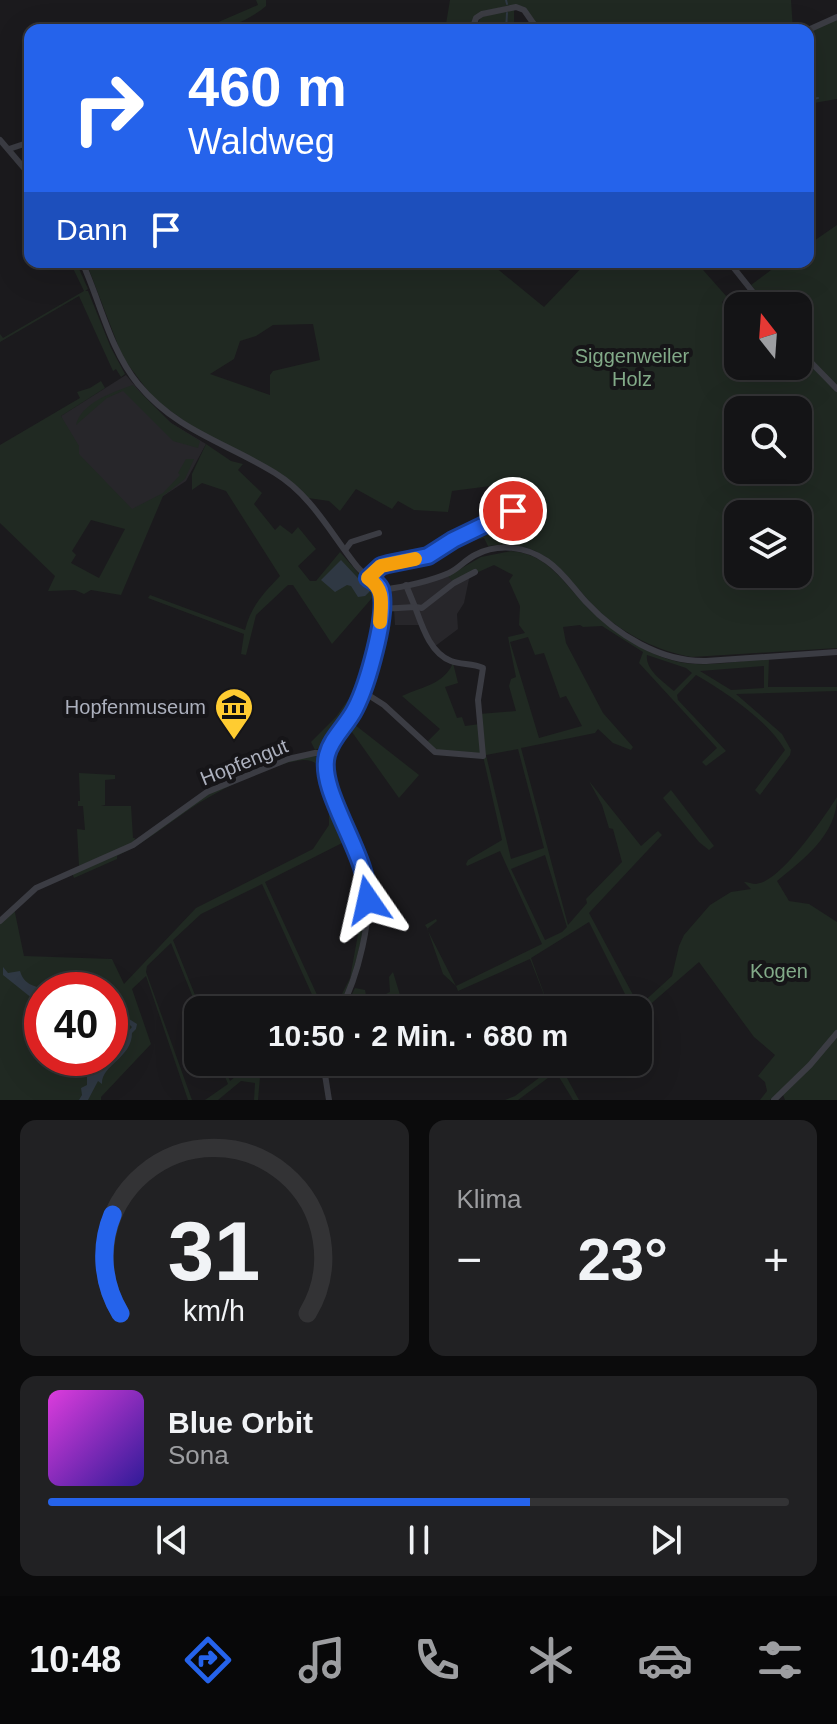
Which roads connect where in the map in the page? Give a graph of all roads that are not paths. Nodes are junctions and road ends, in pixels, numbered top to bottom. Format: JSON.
{"nodes":[{"id":1,"x":837,"y":17,"type":"edge"},
{"id":2,"x":474,"y":24,"type":"edge"},
{"id":3,"x":534,"y":24,"type":"edge"},
{"id":4,"x":814,"y":27,"type":"edge"},
{"id":5,"x":0,"y":140,"type":"edge"},
{"id":6,"x":24,"y":144,"type":"edge"},
{"id":7,"x":9,"y":149,"type":"junction"},
{"id":8,"x":24,"y":168,"type":"edge"},
{"id":9,"x":85,"y":268,"type":"edge"},
{"id":10,"x":734,"y":268,"type":"edge"},
{"id":11,"x":753,"y":292,"type":"edge"},
{"id":12,"x":812,"y":363,"type":"edge"},
{"id":13,"x":837,"y":389,"type":"edge"},
{"id":14,"x":516,"y":510,"type":"dead end"},
{"id":15,"x":379,"y":533,"type":"dead end"},
{"id":16,"x":345,"y":550,"type":"junction"},
{"id":17,"x":475,"y":572,"type":"dead end"},
{"id":18,"x":368,"y":578,"type":"junction"},
{"id":19,"x":406,"y":585,"type":"junction"},
{"id":20,"x":381,"y":590,"type":"junction"},
{"id":21,"x":415,"y":607,"type":"junction"},
{"id":22,"x":381,"y":609,"type":"junction"},
{"id":23,"x":837,"y":652,"type":"edge"},
{"id":24,"x":362,"y":691,"type":"junction"},
{"id":25,"x":327,"y":753,"type":"junction"},
{"id":26,"x":0,"y":921,"type":"edge"},
{"id":27,"x":346,"y":996,"type":"edge"},
{"id":28,"x":837,"y":1033,"type":"edge"},
{"id":29,"x":325,"y":1076,"type":"edge"},
{"id":30,"x":329,"y":1100,"type":"edge"},
{"id":31,"x":774,"y":1100,"type":"edge"}],
"edges":[{"from":1,"to":4,"type":"street"},
{"from":2,"to":3,"type":"street"},
{"from":5,"to":7,"type":"street"},
{"from":6,"to":7,"type":"street"},
{"from":7,"to":8,"type":"street"},
{"from":9,"to":16,"type":"street"},
{"from":10,"to":11,"type":"street"},
{"from":12,"to":13,"type":"street"},
{"from":14,"to":18,"type":"street"},
{"from":15,"to":16,"type":"street"},
{"from":16,"to":18,"type":"street"},
{"from":17,"to":21,"type":"street"},
{"from":18,"to":20,"type":"street"},
{"from":19,"to":20,"type":"street"},
{"from":19,"to":21,"type":"street"},
{"from":19,"to":23,"type":"street"},
{"from":20,"to":22,"type":"street"},
{"from":21,"to":22,"type":"street"},
{"from":21,"to":24,"type":"street"},
{"from":22,"to":24,"type":"street"},
{"from":24,"to":25,"type":"street"},
{"from":25,"to":26,"type":"street","name":"Hopfengut"},
{"from":25,"to":27,"type":"street"},
{"from":28,"to":31,"type":"street"},
{"from":29,"to":30,"type":"street"}]}
